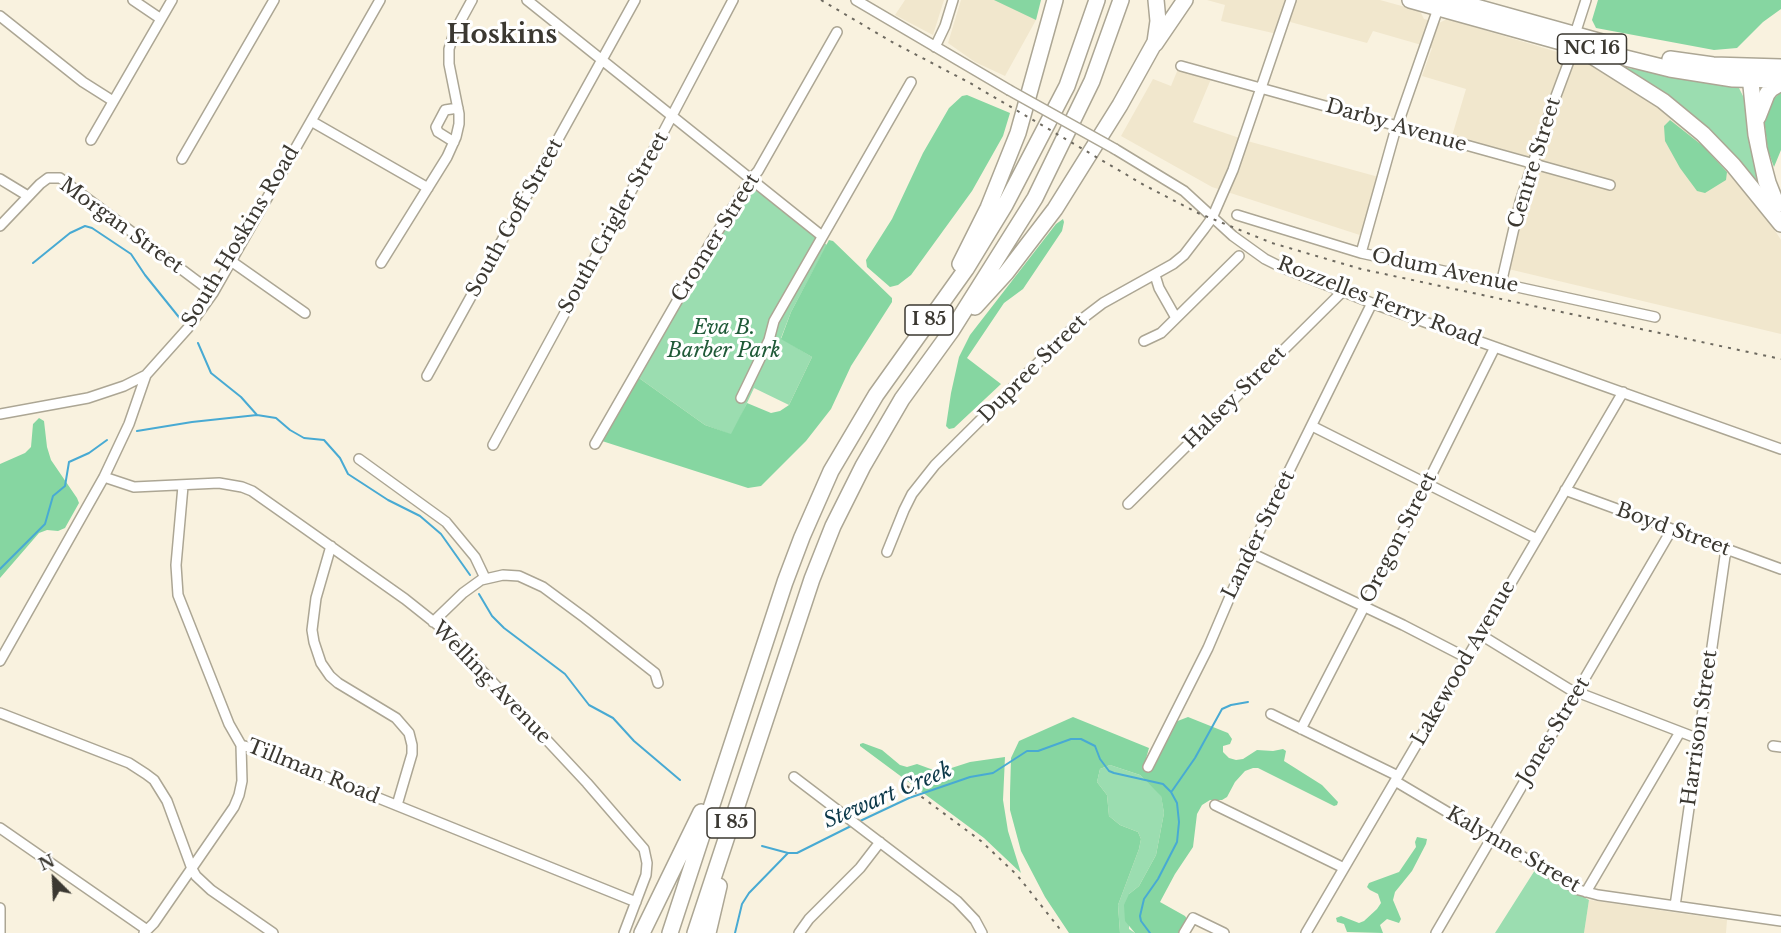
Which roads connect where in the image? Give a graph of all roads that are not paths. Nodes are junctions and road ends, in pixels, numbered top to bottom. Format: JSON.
{"nodes":[{"id":1,"x":133,"y":0,"type":"edge"},
{"id":2,"x":171,"y":0,"type":"edge"},
{"id":3,"x":274,"y":0,"type":"edge"},
{"id":4,"x":380,"y":0,"type":"edge"},
{"id":5,"x":472,"y":0,"type":"edge"},
{"id":6,"x":527,"y":0,"type":"edge"},
{"id":7,"x":635,"y":0,"type":"edge"},
{"id":8,"x":732,"y":0,"type":"edge"},
{"id":9,"x":856,"y":0,"type":"edge"},
{"id":10,"x":952,"y":0,"type":"edge"},
{"id":11,"x":1055,"y":0,"type":"edge"},
{"id":12,"x":1097,"y":0,"type":"edge"},
{"id":13,"x":1121,"y":0,"type":"edge"},
{"id":14,"x":1156,"y":0,"type":"edge"},
{"id":15,"x":1185,"y":0,"type":"edge"},
{"id":16,"x":1291,"y":0,"type":"edge"},
{"id":17,"x":1410,"y":0,"type":"edge"},
{"id":18,"x":1586,"y":0,"type":"edge"},
{"id":19,"x":1443,"y":3,"type":"edge"},
{"id":20,"x":0,"y":16,"type":"edge"},
{"id":21,"x":161,"y":19,"type":"junction"},
{"id":22,"x":837,"y":32,"type":"dead end"},
{"id":23,"x":1575,"y":40,"type":"junction"},
{"id":24,"x":935,"y":47,"type":"junction"},
{"id":25,"x":1152,"y":49,"type":"junction"},
{"id":26,"x":602,"y":60,"type":"junction"},
{"id":27,"x":1181,"y":66,"type":"dead end"},
{"id":28,"x":1781,"y":67,"type":"edge"},
{"id":29,"x":1749,"y":73,"type":"junction"},
{"id":30,"x":911,"y":82,"type":"dead end"},
{"id":31,"x":1781,"y":82,"type":"edge"},
{"id":32,"x":1262,"y":88,"type":"junction"},
{"id":33,"x":113,"y":101,"type":"junction"},
{"id":34,"x":458,"y":108,"type":"junction"},
{"id":35,"x":671,"y":116,"type":"junction"},
{"id":36,"x":1758,"y":117,"type":"junction"},
{"id":37,"x":310,"y":121,"type":"junction"},
{"id":38,"x":1397,"y":127,"type":"junction"},
{"id":39,"x":91,"y":140,"type":"dead end"},
{"id":40,"x":454,"y":142,"type":"junction"},
{"id":41,"x":182,"y":159,"type":"dead end"},
{"id":42,"x":1532,"y":164,"type":"junction"},
{"id":43,"x":0,"y":179,"type":"edge"},
{"id":44,"x":751,"y":179,"type":"junction"},
{"id":45,"x":1610,"y":185,"type":"dead end"},
{"id":46,"x":428,"y":188,"type":"junction"},
{"id":47,"x":28,"y":196,"type":"junction"},
{"id":48,"x":1781,"y":207,"type":"edge"},
{"id":49,"x":1237,"y":216,"type":"dead end"},
{"id":50,"x":1212,"y":218,"type":"junction"},
{"id":51,"x":1781,"y":223,"type":"edge"},
{"id":52,"x":0,"y":226,"type":"edge"},
{"id":53,"x":822,"y":236,"type":"junction"},
{"id":54,"x":1360,"y":253,"type":"junction"},
{"id":55,"x":1239,"y":256,"type":"dead end"},
{"id":56,"x":231,"y":261,"type":"junction"},
{"id":57,"x":381,"y":263,"type":"dead end"},
{"id":58,"x":1155,"y":275,"type":"junction"},
{"id":59,"x":1502,"y":284,"type":"junction"},
{"id":60,"x":1342,"y":292,"type":"junction"},
{"id":61,"x":213,"y":293,"type":"junction"},
{"id":62,"x":943,"y":302,"type":"junction"},
{"id":63,"x":1372,"y":303,"type":"junction"},
{"id":64,"x":305,"y":313,"type":"dead end"},
{"id":65,"x":1655,"y":317,"type":"dead end"},
{"id":66,"x":1176,"y":318,"type":"junction"},
{"id":67,"x":952,"y":330,"type":"junction"},
{"id":68,"x":1144,"y":341,"type":"dead end"},
{"id":69,"x":1495,"y":346,"type":"junction"},
{"id":70,"x":146,"y":375,"type":"junction"},
{"id":71,"x":427,"y":376,"type":"dead end"},
{"id":72,"x":1623,"y":392,"type":"junction"},
{"id":73,"x":741,"y":398,"type":"dead end"},
{"id":74,"x":0,"y":414,"type":"edge"},
{"id":75,"x":1312,"y":426,"type":"junction"},
{"id":76,"x":595,"y":444,"type":"dead end"},
{"id":77,"x":493,"y":445,"type":"dead end"},
{"id":78,"x":1781,"y":449,"type":"edge"},
{"id":79,"x":359,"y":459,"type":"dead end"},
{"id":80,"x":104,"y":477,"type":"junction"},
{"id":81,"x":1427,"y":483,"type":"junction"},
{"id":82,"x":183,"y":486,"type":"junction"},
{"id":83,"x":1566,"y":490,"type":"junction"},
{"id":84,"x":1128,"y":504,"type":"dead end"},
{"id":85,"x":1672,"y":529,"type":"junction"},
{"id":86,"x":1537,"y":539,"type":"junction"},
{"id":87,"x":330,"y":546,"type":"junction"},
{"id":88,"x":1726,"y":549,"type":"junction"},
{"id":89,"x":887,"y":552,"type":"dead end"},
{"id":90,"x":1249,"y":552,"type":"junction"},
{"id":91,"x":1781,"y":569,"type":"edge"},
{"id":92,"x":485,"y":578,"type":"junction"},
{"id":93,"x":1364,"y":607,"type":"junction"},
{"id":94,"x":433,"y":622,"type":"junction"},
{"id":95,"x":1481,"y":635,"type":"junction"},
{"id":96,"x":1467,"y":658,"type":"junction"},
{"id":97,"x":0,"y":661,"type":"edge"},
{"id":98,"x":658,"y":683,"type":"dead end"},
{"id":99,"x":1577,"y":693,"type":"junction"},
{"id":100,"x":0,"y":713,"type":"edge"},
{"id":101,"x":1271,"y":714,"type":"dead end"},
{"id":102,"x":1301,"y":729,"type":"junction"},
{"id":103,"x":1680,"y":732,"type":"junction"},
{"id":104,"x":1699,"y":739,"type":"junction"},
{"id":105,"x":241,"y":745,"type":"junction"},
{"id":106,"x":723,"y":766,"type":"junction"},
{"id":107,"x":1148,"y":767,"type":"dead end"},
{"id":108,"x":794,"y":777,"type":"dead end"},
{"id":109,"x":1396,"y":778,"type":"junction"},
{"id":110,"x":397,"y":805,"type":"junction"},
{"id":111,"x":1215,"y":805,"type":"dead end"},
{"id":112,"x":735,"y":809,"type":"junction"},
{"id":113,"x":0,"y":828,"type":"edge"},
{"id":114,"x":1490,"y":837,"type":"junction"},
{"id":115,"x":880,"y":842,"type":"junction"},
{"id":116,"x":1344,"y":868,"type":"junction"},
{"id":117,"x":192,"y":869,"type":"junction"},
{"id":118,"x":1586,"y":892,"type":"junction"},
{"id":119,"x":636,"y":903,"type":"junction"},
{"id":120,"x":1675,"y":906,"type":"junction"},
{"id":121,"x":0,"y":908,"type":"edge"},
{"id":122,"x":1781,"y":921,"type":"edge"},
{"id":123,"x":145,"y":932,"type":"edge"},
{"id":124,"x":0,"y":933,"type":"edge"},
{"id":125,"x":273,"y":933,"type":"edge"},
{"id":126,"x":624,"y":933,"type":"edge"},
{"id":127,"x":642,"y":933,"type":"edge"},
{"id":128,"x":670,"y":933,"type":"edge"},
{"id":129,"x":695,"y":933,"type":"edge"},
{"id":130,"x":708,"y":933,"type":"edge"},
{"id":131,"x":798,"y":933,"type":"edge"},
{"id":132,"x":982,"y":933,"type":"edge"},
{"id":133,"x":1184,"y":933,"type":"edge"},
{"id":134,"x":1224,"y":933,"type":"edge"},
{"id":135,"x":1306,"y":933,"type":"edge"},
{"id":136,"x":1436,"y":933,"type":"edge"}],
"edges":[{"from":1,"to":21,"type":"street"},
{"from":2,"to":21,"type":"street"},
{"from":3,"to":41,"type":"street"},
{"from":4,"to":37,"type":"street","name":"South Hoskins Road"},
{"from":5,"to":34,"type":"street"},
{"from":6,"to":26,"type":"street"},
{"from":7,"to":26,"type":"street","name":"South Goff Street"},
{"from":8,"to":35,"type":"street","name":"South Crigler Street"},
{"from":9,"to":24,"type":"street","name":"Rozzelles Ferry Road"},
{"from":10,"to":24,"type":"street"},
{"from":11,"to":62,"type":"highway"},
{"from":12,"to":62,"type":"highway","number":"I 85"},
{"from":13,"to":67,"type":"highway","number":"I 85"},
{"from":14,"to":25,"type":"highway"},
{"from":15,"to":25,"type":"highway"},
{"from":16,"to":32,"type":"street","name":"Dupree Street"},
{"from":17,"to":19,"type":"highway","number":"NC 16"},
{"from":18,"to":23,"type":"street","name":"Centre Street"},
{"from":19,"to":23,"type":"highway","number":"NC 16"},
{"from":19,"to":38,"type":"street"},
{"from":20,"to":33,"type":"street"},
{"from":21,"to":33,"type":"street"},
{"from":22,"to":44,"type":"street","name":"Cromer Street"},
{"from":23,"to":29,"type":"highway","number":"NC 16"},
{"from":23,"to":42,"type":"street","name":"Centre Street"},
{"from":23,"to":51,"type":"highway"},
{"from":24,"to":50,"type":"street","name":"Rozzelles Ferry Road","bridge":true},
{"from":25,"to":67,"type":"highway"},
{"from":26,"to":35,"type":"street"},
{"from":26,"to":71,"type":"street","name":"South Goff Street"},
{"from":27,"to":32,"type":"street","name":"Darby Avenue"},
{"from":28,"to":29,"type":"highway","number":"NC 16"},
{"from":29,"to":31,"type":"highway","number":"NC 16"},
{"from":29,"to":36,"type":"street"},
{"from":29,"to":51,"type":"street"},
{"from":30,"to":53,"type":"street"},
{"from":31,"to":36,"type":"highway"},
{"from":32,"to":38,"type":"street","name":"Darby Avenue"},
{"from":32,"to":50,"type":"street","name":"Dupree Street"},
{"from":33,"to":39,"type":"street"},
{"from":34,"to":40,"type":"street"},
{"from":34,"to":40,"type":"street"},
{"from":35,"to":44,"type":"street"},
{"from":35,"to":77,"type":"street","name":"South Crigler Street"},
{"from":36,"to":48,"type":"street"},
{"from":37,"to":46,"type":"street"},
{"from":37,"to":56,"type":"street","name":"South Hoskins Road"},
{"from":38,"to":42,"type":"street","name":"Darby Avenue"},
{"from":38,"to":54,"type":"street"},
{"from":40,"to":46,"type":"street"},
{"from":42,"to":45,"type":"street","name":"Darby Avenue"},
{"from":42,"to":59,"type":"street","name":"Centre Street"},
{"from":43,"to":47,"type":"street","name":"Morgan Street"},
{"from":44,"to":53,"type":"street"},
{"from":44,"to":76,"type":"street","name":"Cromer Street"},
{"from":46,"to":57,"type":"street"},
{"from":47,"to":52,"type":"street"},
{"from":47,"to":61,"type":"street","name":"Morgan Street"},
{"from":49,"to":54,"type":"street","name":"Odum Avenue"},
{"from":50,"to":58,"type":"street","name":"Dupree Street"},
{"from":50,"to":60,"type":"street","name":"Rozzelles Ferry Road"},
{"from":53,"to":73,"type":"street"},
{"from":54,"to":59,"type":"street","name":"Odum Avenue"},
{"from":55,"to":66,"type":"street"},
{"from":56,"to":61,"type":"street","name":"South Hoskins Road"},
{"from":56,"to":64,"type":"street"},
{"from":58,"to":66,"type":"street"},
{"from":58,"to":89,"type":"street","name":"Dupree Street"},
{"from":59,"to":65,"type":"street","name":"Odum Avenue"},
{"from":60,"to":63,"type":"street","name":"Rozzelles Ferry Road"},
{"from":60,"to":84,"type":"street","name":"Halsey Street"},
{"from":61,"to":70,"type":"street","name":"South Hoskins Road"},
{"from":62,"to":106,"type":"highway","number":"I 85"},
{"from":63,"to":69,"type":"street","name":"Rozzelles Ferry Road"},
{"from":63,"to":75,"type":"street","name":"Lander Street"},
{"from":66,"to":68,"type":"street"},
{"from":67,"to":112,"type":"highway","number":"I 85"},
{"from":69,"to":72,"type":"street","name":"Rozzelles Ferry Road"},
{"from":69,"to":81,"type":"street","name":"Oregon Street"},
{"from":70,"to":74,"type":"street"},
{"from":70,"to":80,"type":"street","name":"South Hoskins Road"},
{"from":72,"to":78,"type":"street","name":"Rozzelles Ferry Road"},
{"from":72,"to":83,"type":"street","name":"Lakewood Avenue"},
{"from":75,"to":81,"type":"street"},
{"from":75,"to":90,"type":"street","name":"Lander Street"},
{"from":79,"to":92,"type":"street"},
{"from":80,"to":82,"type":"street","name":"Welling Avenue"},
{"from":80,"to":97,"type":"street","name":"South Hoskins Road"},
{"from":81,"to":86,"type":"street"},
{"from":81,"to":93,"type":"street","name":"Oregon Street"},
{"from":82,"to":87,"type":"street","name":"Welling Avenue"},
{"from":82,"to":105,"type":"street","name":"Tillman Road"},
{"from":83,"to":85,"type":"street","name":"Boyd Street"},
{"from":83,"to":86,"type":"street","name":"Lakewood Avenue"},
{"from":85,"to":88,"type":"street","name":"Boyd Street"},
{"from":85,"to":99,"type":"street","name":"Jones Street"},
{"from":86,"to":95,"type":"street","name":"Lakewood Avenue"},
{"from":87,"to":94,"type":"street","name":"Welling Avenue"},
{"from":87,"to":110,"type":"street"},
{"from":88,"to":91,"type":"street","name":"Boyd Street"},
{"from":88,"to":104,"type":"street","name":"Harrison Street"},
{"from":90,"to":93,"type":"street"},
{"from":90,"to":107,"type":"street","name":"Lander Street"},
{"from":92,"to":94,"type":"street"},
{"from":92,"to":98,"type":"street"},
{"from":93,"to":96,"type":"street"},
{"from":93,"to":102,"type":"street","name":"Oregon Street"},
{"from":94,"to":119,"type":"street","name":"Welling Avenue"},
{"from":95,"to":96,"type":"street","name":"Lakewood Avenue"},
{"from":95,"to":99,"type":"street"},
{"from":96,"to":109,"type":"street","name":"Lakewood Avenue"},
{"from":99,"to":103,"type":"street"},
{"from":99,"to":114,"type":"street","name":"Jones Street"},
{"from":100,"to":117,"type":"street"},
{"from":101,"to":102,"type":"street","name":"Kalynne Street"},
{"from":102,"to":109,"type":"street","name":"Kalynne Street"},
{"from":103,"to":104,"type":"street"},
{"from":103,"to":118,"type":"street"},
{"from":104,"to":120,"type":"street","name":"Harrison Street"},
{"from":105,"to":110,"type":"street","name":"Tillman Road"},
{"from":105,"to":117,"type":"street"},
{"from":106,"to":127,"type":"highway"},
{"from":106,"to":128,"type":"highway","number":"I 85"},
{"from":108,"to":115,"type":"street"},
{"from":109,"to":114,"type":"street","name":"Kalynne Street"},
{"from":109,"to":116,"type":"street","name":"Lakewood Avenue"},
{"from":110,"to":119,"type":"street","name":"Tillman Road"},
{"from":111,"to":116,"type":"street"},
{"from":112,"to":129,"type":"highway","number":"I 85"},
{"from":112,"to":130,"type":"highway"},
{"from":113,"to":123,"type":"street"},
{"from":114,"to":118,"type":"street","name":"Kalynne Street"},
{"from":114,"to":136,"type":"street","name":"Jones Street"},
{"from":115,"to":131,"type":"street"},
{"from":115,"to":132,"type":"street"},
{"from":116,"to":135,"type":"street","name":"Lakewood Avenue"},
{"from":117,"to":123,"type":"street"},
{"from":117,"to":125,"type":"street"},
{"from":118,"to":120,"type":"street","name":"Kalynne Street"},
{"from":119,"to":126,"type":"street","name":"Welling Avenue"},
{"from":120,"to":122,"type":"street","name":"Kalynne Street"},
{"from":121,"to":124,"type":"street"},
{"from":133,"to":134,"type":"street"}]}
